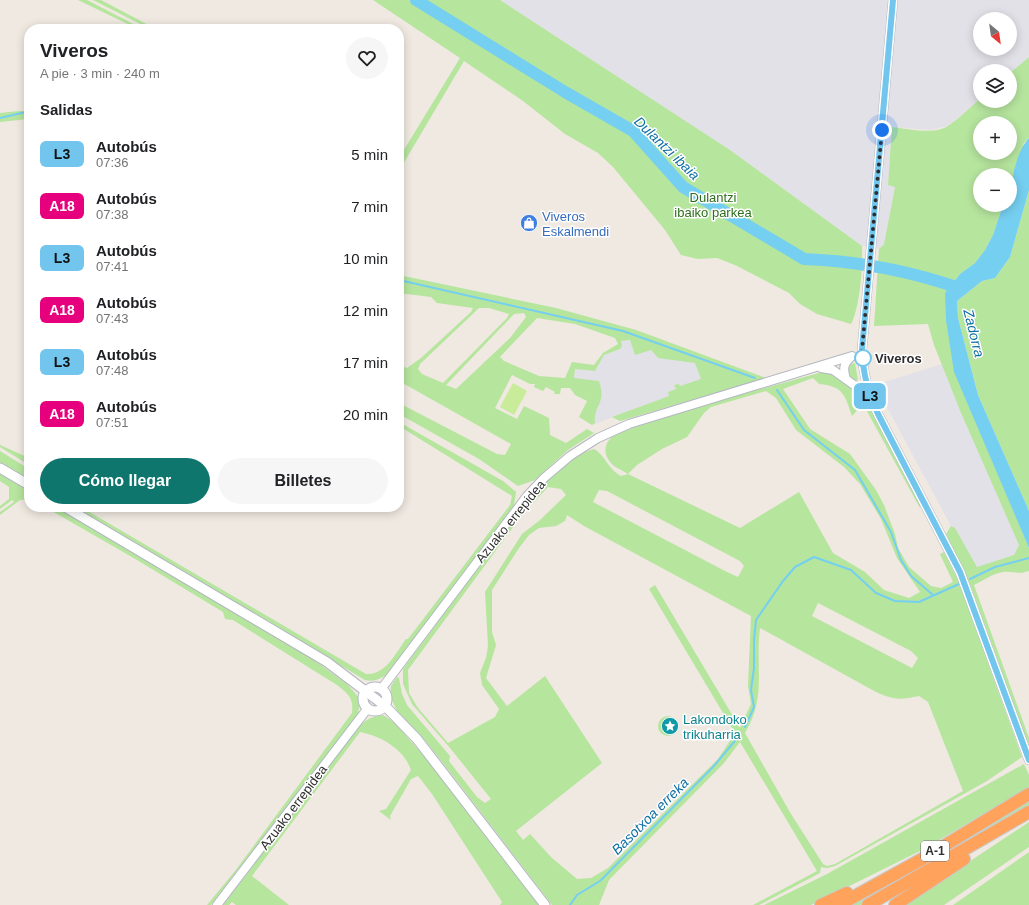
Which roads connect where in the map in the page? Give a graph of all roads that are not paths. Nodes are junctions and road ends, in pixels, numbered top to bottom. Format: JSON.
{"nodes":[{"id":1,"x":893,"y":0,"type":"edge"},
{"id":2,"x":862,"y":350,"type":"junction"},
{"id":3,"x":852,"y":356,"type":"junction"},
{"id":4,"x":818,"y":367,"type":"junction"},
{"id":5,"x":846,"y":380,"type":"junction"},
{"id":6,"x":867,"y":389,"type":"junction"},
{"id":7,"x":0,"y":468,"type":"edge"},
{"id":8,"x":24,"y":483,"type":"edge"},
{"id":9,"x":73,"y":512,"type":"edge"},
{"id":10,"x":382,"y":688,"type":"junction"},
{"id":11,"x":367,"y":691,"type":"junction"},
{"id":12,"x":385,"y":706,"type":"junction"},
{"id":13,"x":368,"y":708,"type":"junction"},
{"id":14,"x":1029,"y":760,"type":"edge"},
{"id":15,"x":1029,"y":794,"type":"edge"},
{"id":16,"x":1029,"y":812,"type":"edge"},
{"id":17,"x":924,"y":858,"type":"junction"},
{"id":18,"x":217,"y":905,"type":"edge"},
{"id":19,"x":545,"y":905,"type":"edge"},
{"id":20,"x":821,"y":905,"type":"edge"},
{"id":21,"x":839,"y":905,"type":"edge"},
{"id":22,"x":868,"y":905,"type":"edge"},
{"id":23,"x":895,"y":905,"type":"edge"}],
"edges":[{"from":1,"to":2,"type":"street"},
{"from":2,"to":3,"type":"street","name":"Azuako errepidea"},
{"from":2,"to":6,"type":"street"},
{"from":3,"to":4,"type":"street","name":"Azuako errepidea"},
{"from":3,"to":5,"type":"street"},
{"from":4,"to":5,"type":"street"},
{"from":4,"to":10,"type":"street","name":"Azuako errepidea"},
{"from":5,"to":6,"type":"street"},
{"from":6,"to":14,"type":"street"},
{"from":7,"to":8,"type":"main road"},
{"from":9,"to":11,"type":"main road"},
{"from":10,"to":11,"type":"main road"},
{"from":10,"to":12,"type":"main road"},
{"from":11,"to":12,"type":"main road"},
{"from":11,"to":13,"type":"main road"},
{"from":12,"to":13,"type":"main road"},
{"from":12,"to":19,"type":"main road"},
{"from":13,"to":18,"type":"street","name":"Azuako errepidea"},
{"from":15,"to":17,"type":"highway","number":"A-1"},
{"from":16,"to":22,"type":"highway","number":"A-1"},
{"from":16,"to":23,"type":"highway"},
{"from":17,"to":20,"type":"highway"},
{"from":17,"to":21,"type":"highway","number":"A-1"}]}
